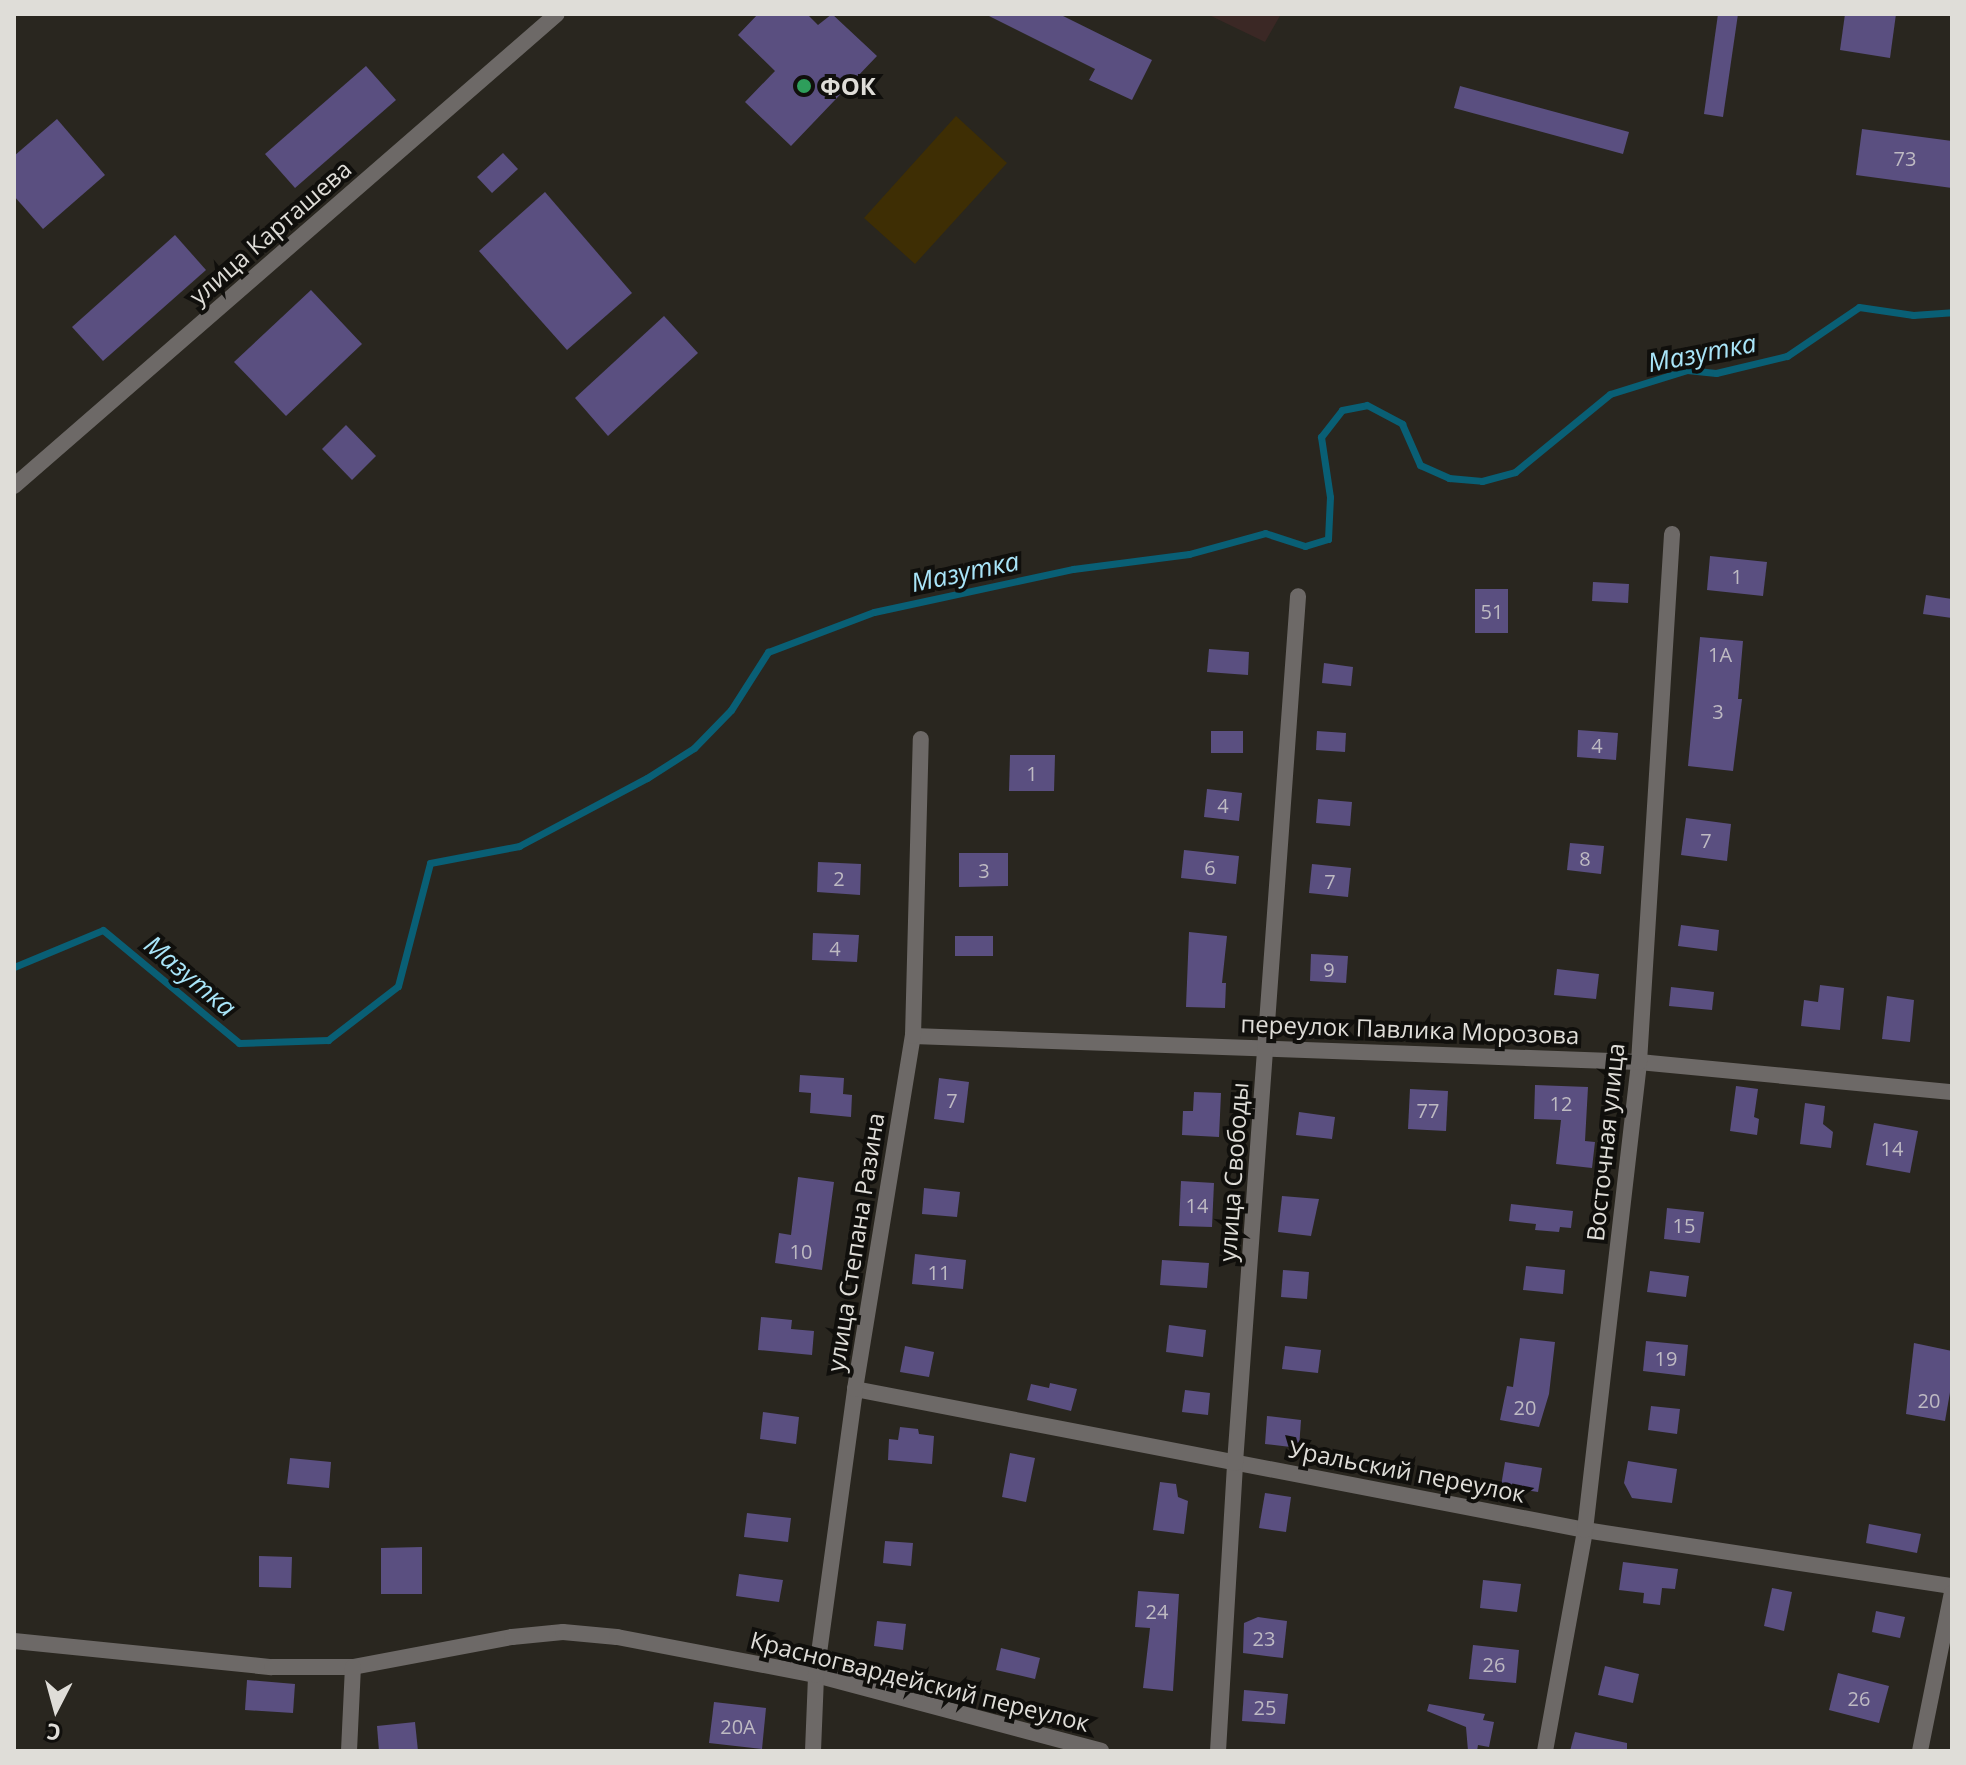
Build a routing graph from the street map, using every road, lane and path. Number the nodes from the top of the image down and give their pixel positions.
1 (557, 14) edge
2 (14, 486) edge
3 (1672, 534) dead end
4 (1298, 596) dead end
5 (921, 739) dead end
6 (913, 1036) junction
7 (1266, 1046) junction
8 (1639, 1062) junction
9 (1952, 1092) edge
10 (855, 1389) junction
11 (1235, 1463) junction
12 (1585, 1530) junction
13 (1952, 1586) edge
14 (1952, 1593) edge
15 (14, 1641) edge
16 (353, 1667) junction
17 (816, 1675) junction
18 (349, 1751) edge
19 (813, 1751) edge
20 (1101, 1751) edge
21 (1218, 1751) edge
22 (1545, 1751) edge
23 (1920, 1751) edge

1 - 2 street, улица Карташева
3 - 8 street, Восточная улица
4 - 7 street, улица Свободы
5 - 6 street, улица Степана Разина
6 - 7 street, переулок Павлика Морозова
6 - 10 street, улица Степана Разина
7 - 8 street, переулок Павлика Морозова
7 - 11 street, улица Свободы
8 - 9 street, переулок Павлика Морозова
8 - 12 street, Восточная улица
10 - 11 street, Уральский переулок
10 - 17 street, улица Степана Разина
11 - 12 street, Уральский переулок
11 - 21 street, улица Свободы
12 - 13 street, Уральский переулок
12 - 22 street, Восточная улица
14 - 23 street
15 - 16 street, Красногвардейский переулок
16 - 17 street, Красногвардейский переулок
16 - 18 street
17 - 19 street, улица Степана Разина
17 - 20 street, Красногвардейский переулок

